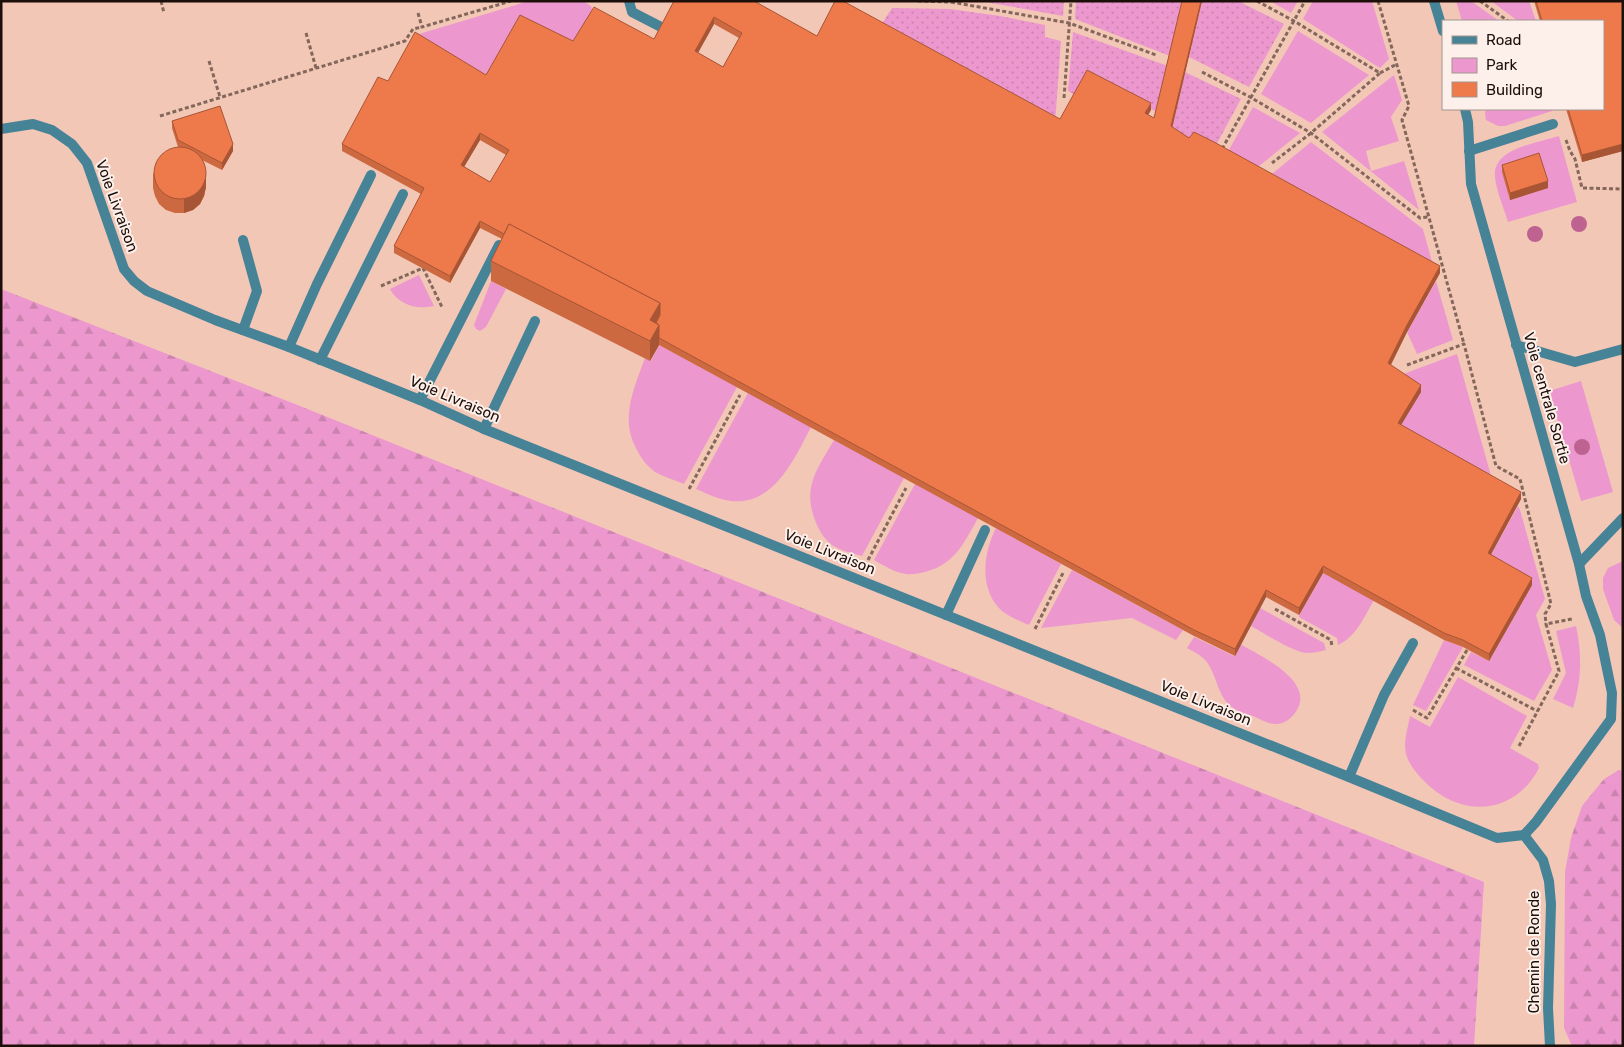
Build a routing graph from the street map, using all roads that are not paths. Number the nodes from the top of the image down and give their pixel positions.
1 (629, 1) edge
2 (1434, 1) edge
3 (663, 28) edge
4 (1442, 28) edge
5 (1465, 110) edge
6 (1553, 124) dead end
7 (1, 129) edge
8 (1469, 150) junction
9 (371, 175) dead end
10 (403, 194) dead end
11 (243, 240) dead end
12 (500, 244) edge
13 (535, 321) dead end
14 (244, 330) junction
15 (1516, 345) junction
16 (289, 347) junction
17 (1623, 349) edge
18 (320, 360) junction
19 (420, 400) junction
20 (484, 428) junction
21 (1623, 518) edge
22 (985, 530) dead end
23 (1579, 564) junction
24 (946, 615) junction
25 (1414, 643) dead end
26 (1623, 689) edge
27 (1612, 693) junction
28 (1349, 777) junction
29 (1524, 835) junction
30 (1550, 1046) edge

1 - 3 street
2 - 4 street
5 - 8 street, Voie centrale Sortie
6 - 8 street
7 - 14 street, Voie Livraison
8 - 15 street, Voie centrale Sortie
9 - 16 street
10 - 18 street
11 - 14 street
12 - 19 street
13 - 20 street
14 - 16 street, Voie Livraison
15 - 17 street
15 - 23 street, Voie centrale Sortie
16 - 18 street, Voie Livraison
18 - 19 street, Voie Livraison
19 - 20 street, Voie Livraison
20 - 24 street, Voie Livraison
21 - 23 street
22 - 24 street
23 - 27 street, Voie centrale Sortie
24 - 28 street, Voie Livraison
25 - 28 street
26 - 27 street
27 - 29 street
28 - 29 street, Voie Livraison
29 - 30 street, Chemin de Ronde

